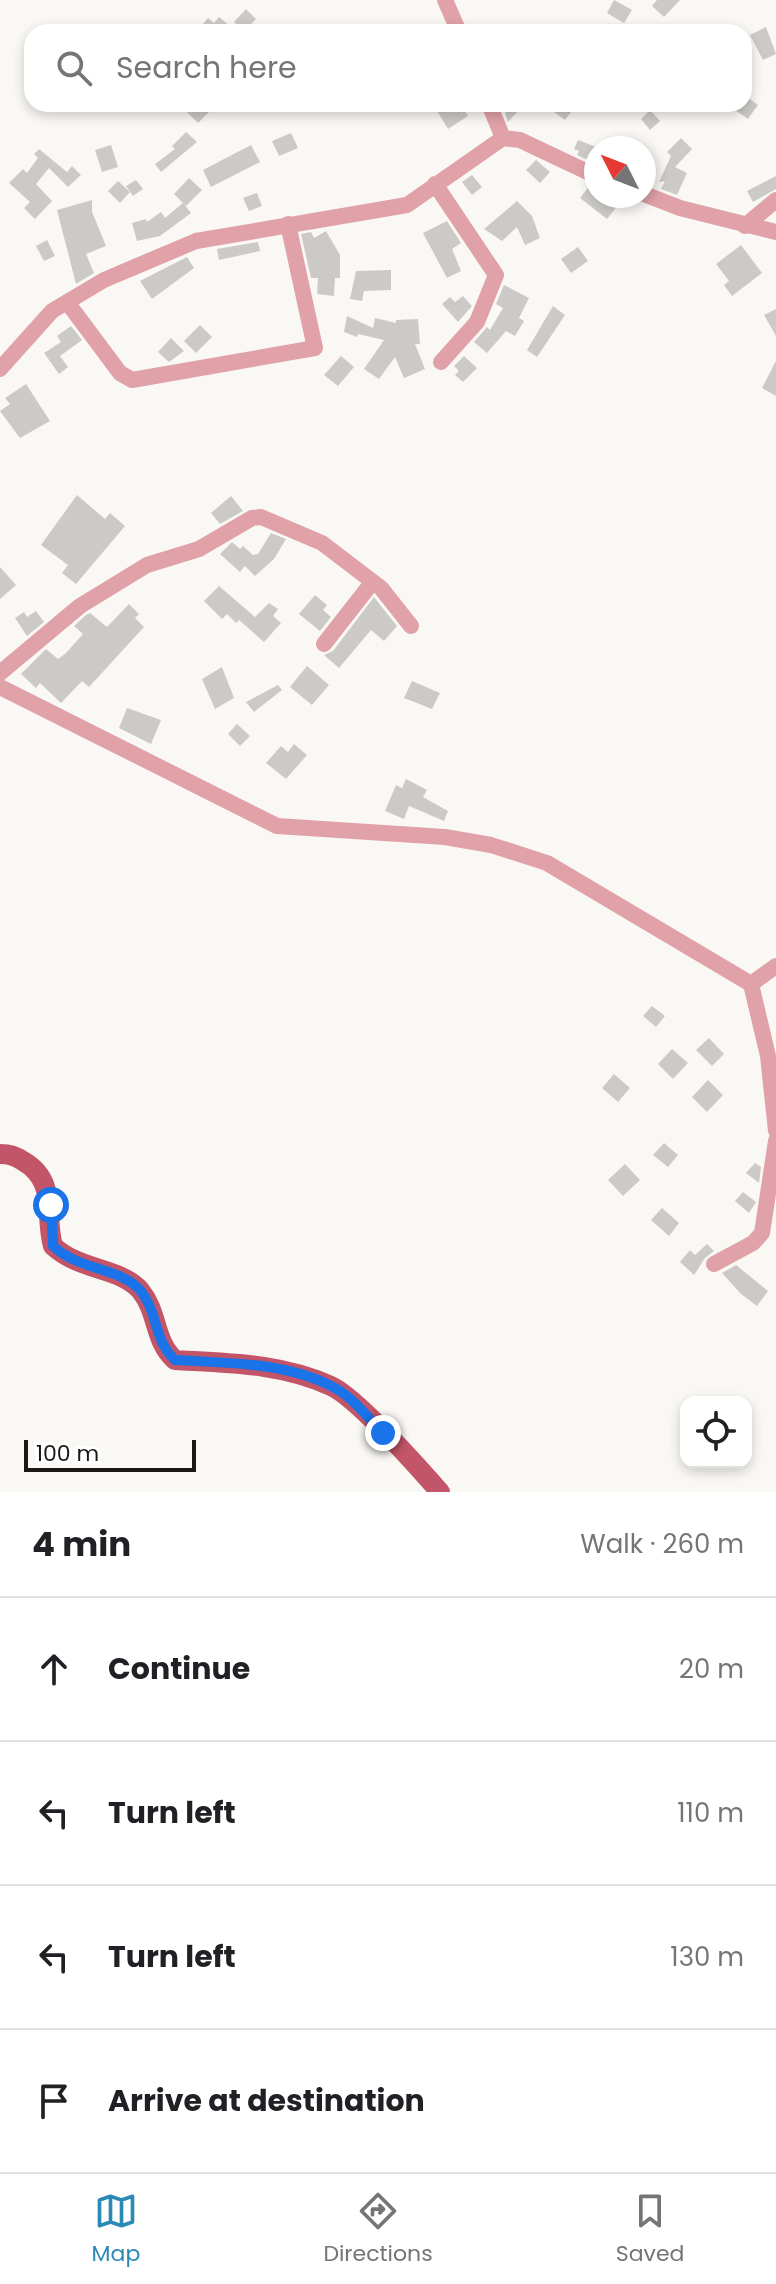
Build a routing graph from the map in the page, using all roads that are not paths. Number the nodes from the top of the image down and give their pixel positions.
1 (445, 0) edge
2 (456, 24) edge
3 (492, 112) edge
4 (503, 138) junction
5 (584, 170) edge
6 (435, 184) junction
7 (656, 198) edge
8 (776, 200) edge
9 (288, 224) junction
10 (745, 226) junction
11 (776, 232) edge
12 (67, 302) junction
13 (441, 362) dead end
14 (0, 369) edge
15 (371, 584) junction
16 (411, 626) dead end
17 (324, 644) dead end
18 (0, 673) edge
19 (0, 687) edge
20 (776, 966) edge
21 (751, 984) junction
22 (776, 1131) edge
23 (776, 1141) edge
24 (0, 1154) edge
25 (714, 1264) dead end
26 (440, 1492) edge

1 - 2 street
3 - 4 street
4 - 5 street
4 - 6 street
6 - 9 street
6 - 13 street
7 - 10 street
8 - 10 street
9 - 12 street
9 - 12 street
10 - 11 street
12 - 14 street
15 - 16 street
15 - 17 street
15 - 18 street
19 - 21 street
20 - 21 street
21 - 22 street
23 - 25 street
24 - 26 main road

